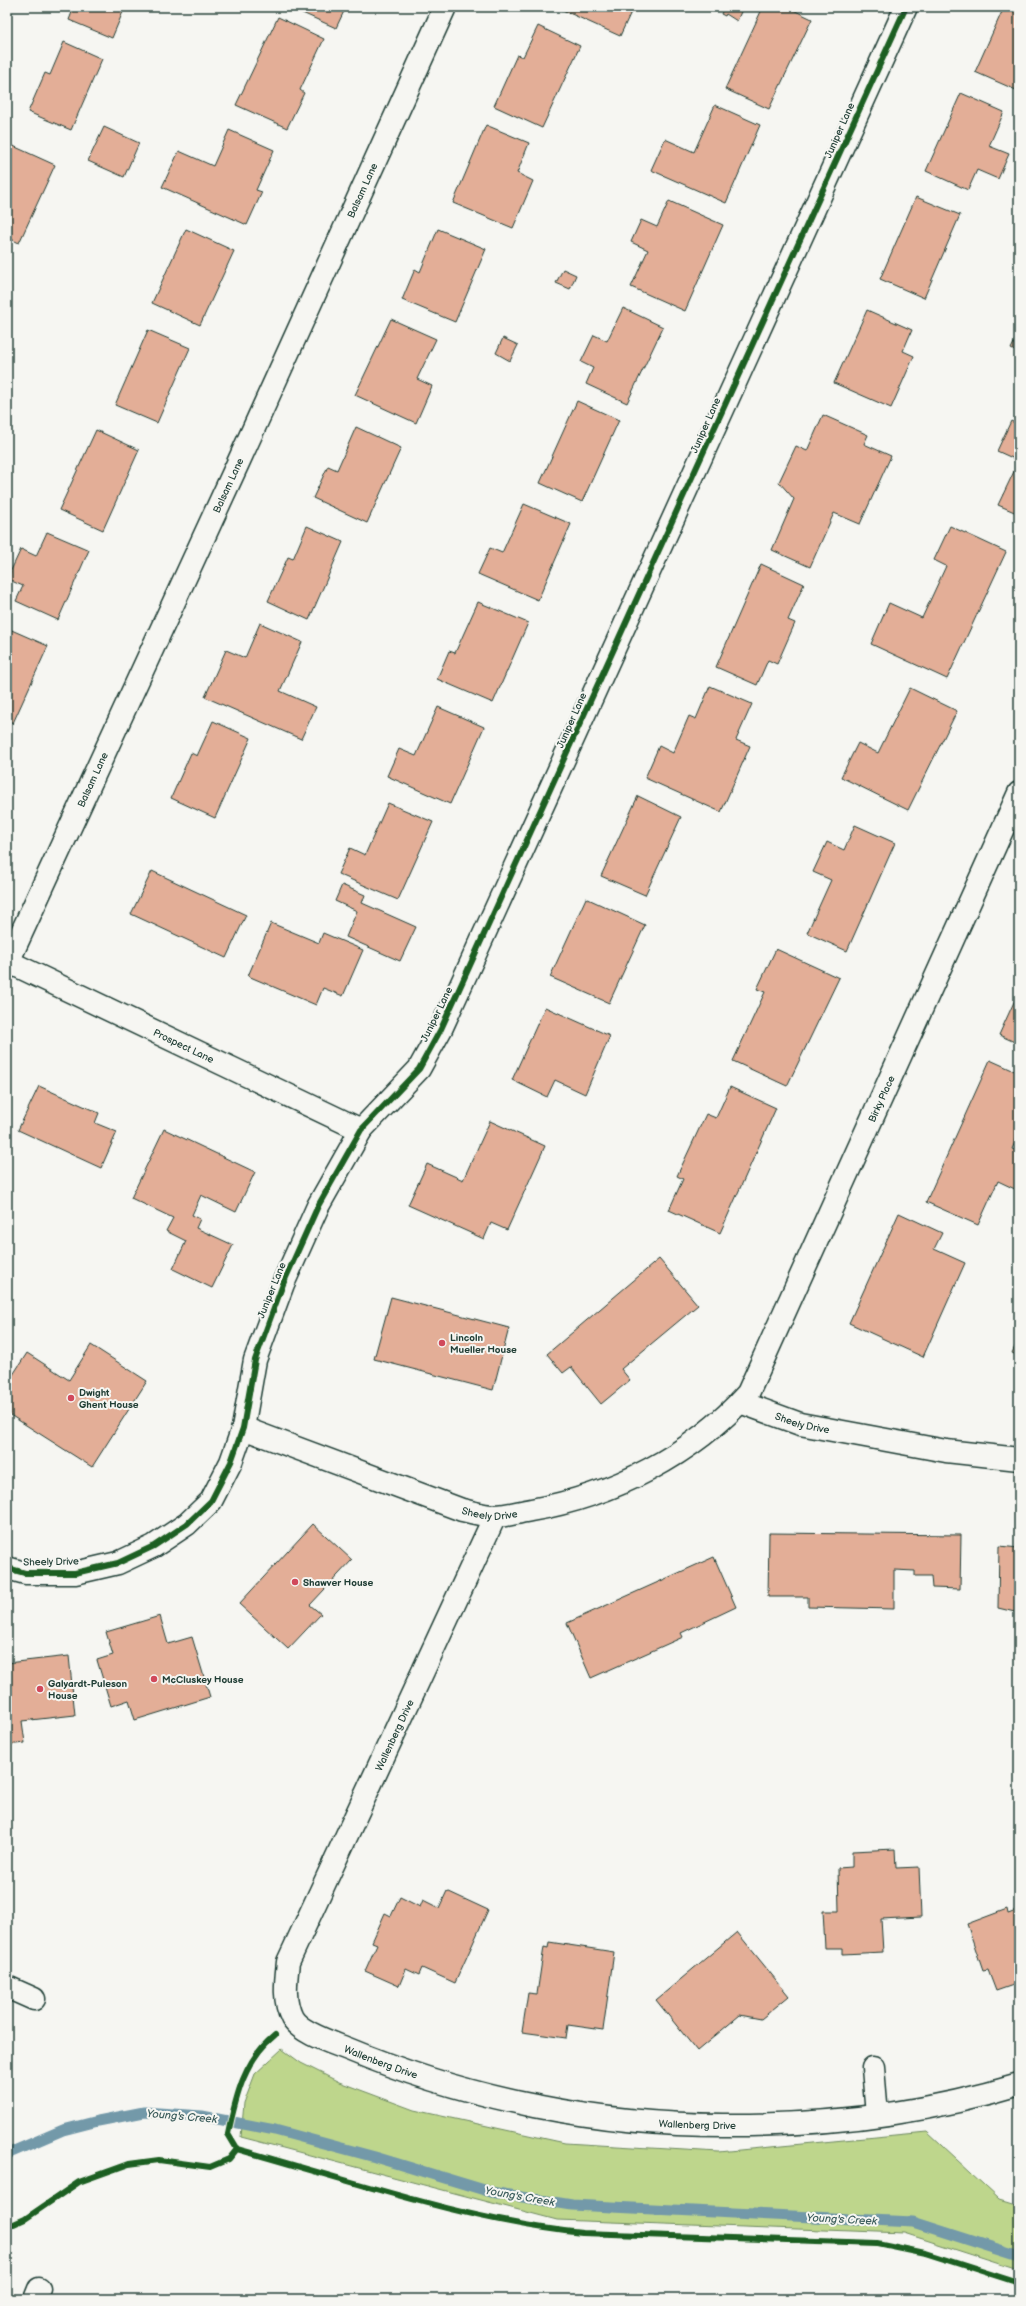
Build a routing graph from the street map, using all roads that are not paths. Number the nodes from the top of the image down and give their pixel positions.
1 (445, 7) edge
2 (906, 7) edge
3 (1019, 793) edge
4 (7, 961) edge
5 (361, 1130) junction
6 (740, 1402) junction
7 (243, 1428) junction
8 (1019, 1459) edge
9 (495, 1516) junction
10 (7, 1568) edge
11 (7, 1987) edge
12 (34, 1999) dead end
13 (873, 2068) dead end
14 (1019, 2085) edge
15 (878, 2115) junction

1 - 4 street, Balsam Lane
2 - 5 street, Juniper Lane
3 - 6 street, Birky Place
4 - 5 street, Prospect Lane
5 - 7 street, Juniper Lane
6 - 8 street, Sheely Drive
6 - 9 street, Sheely Drive
7 - 9 street, Sheely Drive
7 - 10 street, Sheely Drive
9 - 15 street, Wallenberg Drive
11 - 12 street
13 - 15 street
14 - 15 street, Wallenberg Drive

